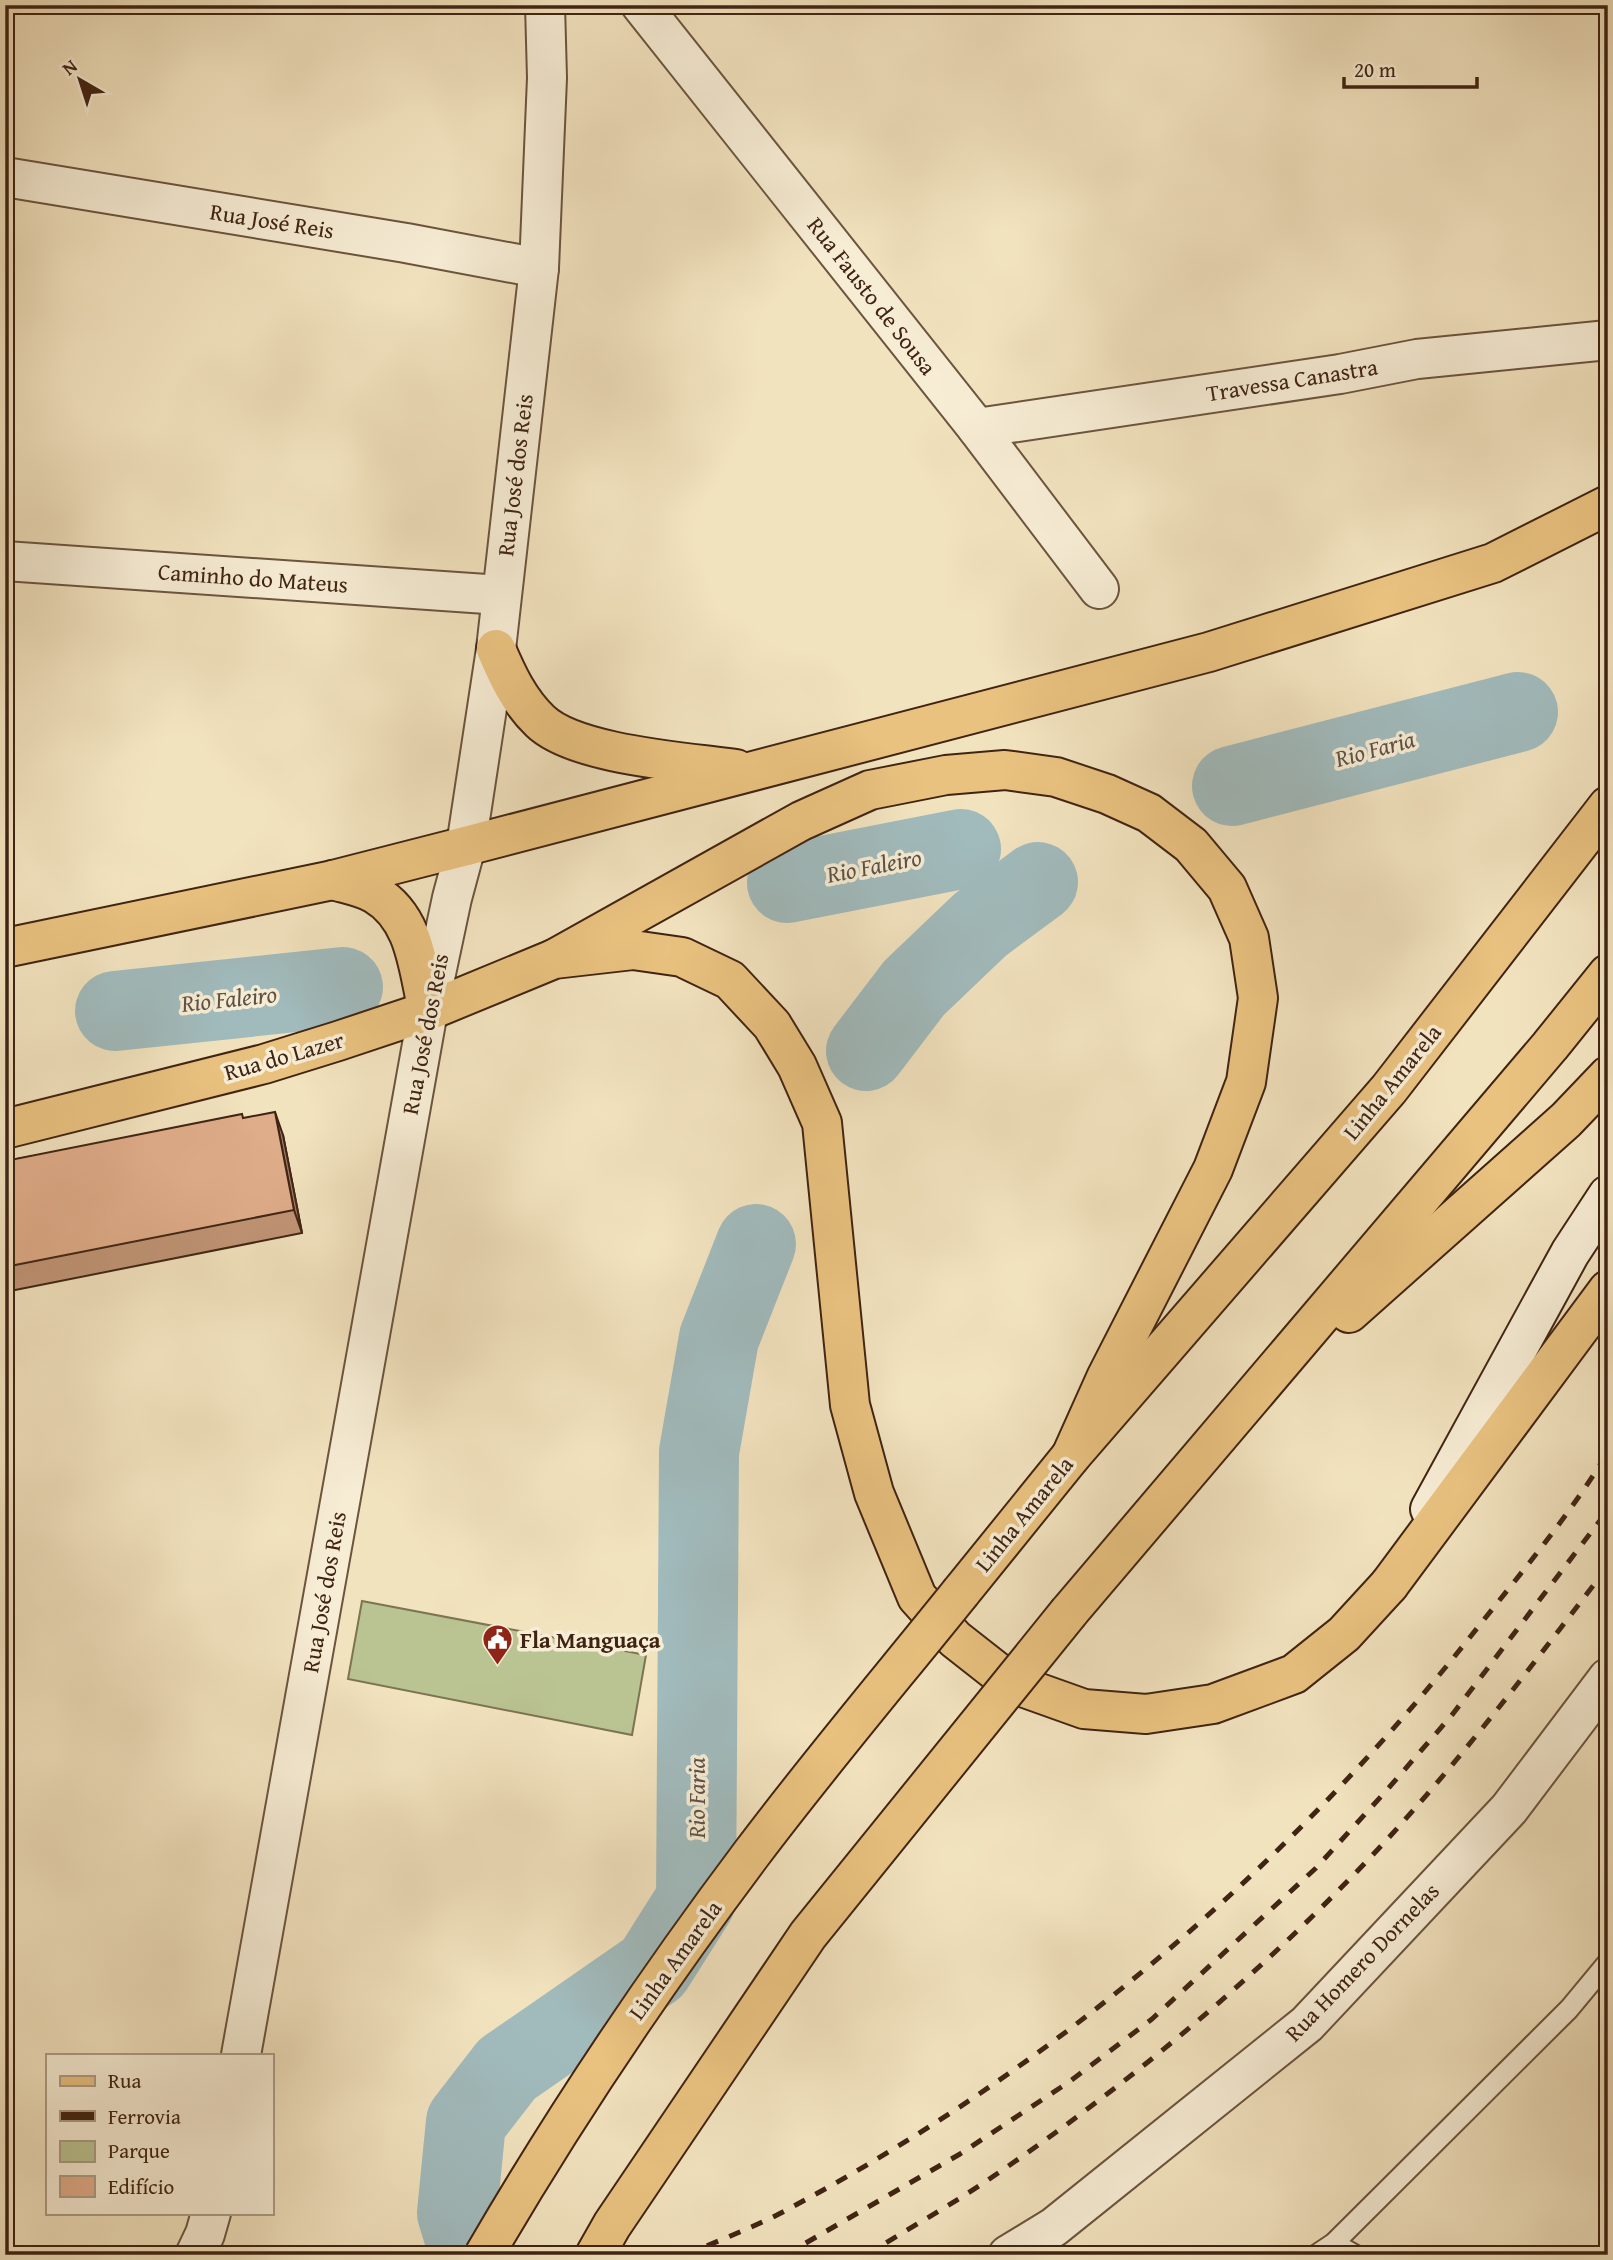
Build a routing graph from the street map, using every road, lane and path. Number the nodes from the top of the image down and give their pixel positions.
1 (545, 5) edge
2 (641, 5) edge
3 (5, 177) edge
4 (538, 268) junction
5 (1608, 340) edge
6 (977, 428) junction
7 (1608, 505) edge
8 (5, 561) edge
9 (1099, 589) dead end
10 (501, 595) junction
11 (496, 649) junction
12 (752, 772) junction
13 (1608, 806) edge
14 (466, 846) junction
15 (333, 880) junction
16 (5, 948) edge
17 (554, 958) junction
18 (1608, 974) edge
19 (428, 1011) junction
20 (1608, 1076) edge
21 (5, 1129) edge
22 (1608, 1195) edge
23 (1608, 1290) edge
24 (1240, 1410) junction
25 (1071, 1456) junction
26 (1389, 1585) junction
27 (1608, 1678) edge
28 (1608, 1962) edge
29 (241, 2054) edge
30 (211, 2214) edge
31 (1334, 2243) junction
32 (194, 2255) edge
33 (484, 2255) edge
34 (595, 2255) edge
35 (1008, 2255) edge
36 (1315, 2255) edge
37 (1355, 2255) edge

1 - 4 street, Rua José dos Reis
2 - 6 street, Rua Fausto de Sousa
3 - 4 street, Rua José Reis
4 - 10 street, Rua José dos Reis
5 - 6 street, Travessa Canastra
6 - 9 street, Rua Fausto de Sousa
7 - 12 main road
8 - 10 street, Caminho do Mateus
10 - 11 street, Rua José dos Reis
11 - 12 main road
11 - 14 street, Rua José dos Reis
12 - 14 main road
13 - 25 main road, Linha Amarela
14 - 15 main road
14 - 19 street, Rua José dos Reis
15 - 16 main road
15 - 19 main road
17 - 19 main road, Rua do Lazer
17 - 25 main road
17 - 26 main road
18 - 24 main road
19 - 21 main road, Rua do Lazer
19 - 29 street, Rua José dos Reis
20 - 24 main road
22 - 26 street
23 - 26 main road
24 - 34 main road, bridge
25 - 33 main road, Linha Amarela, bridge
27 - 35 street, Rua Homero Dornelas
28 - 31 lane
30 - 32 street
31 - 36 lane
31 - 37 lane

